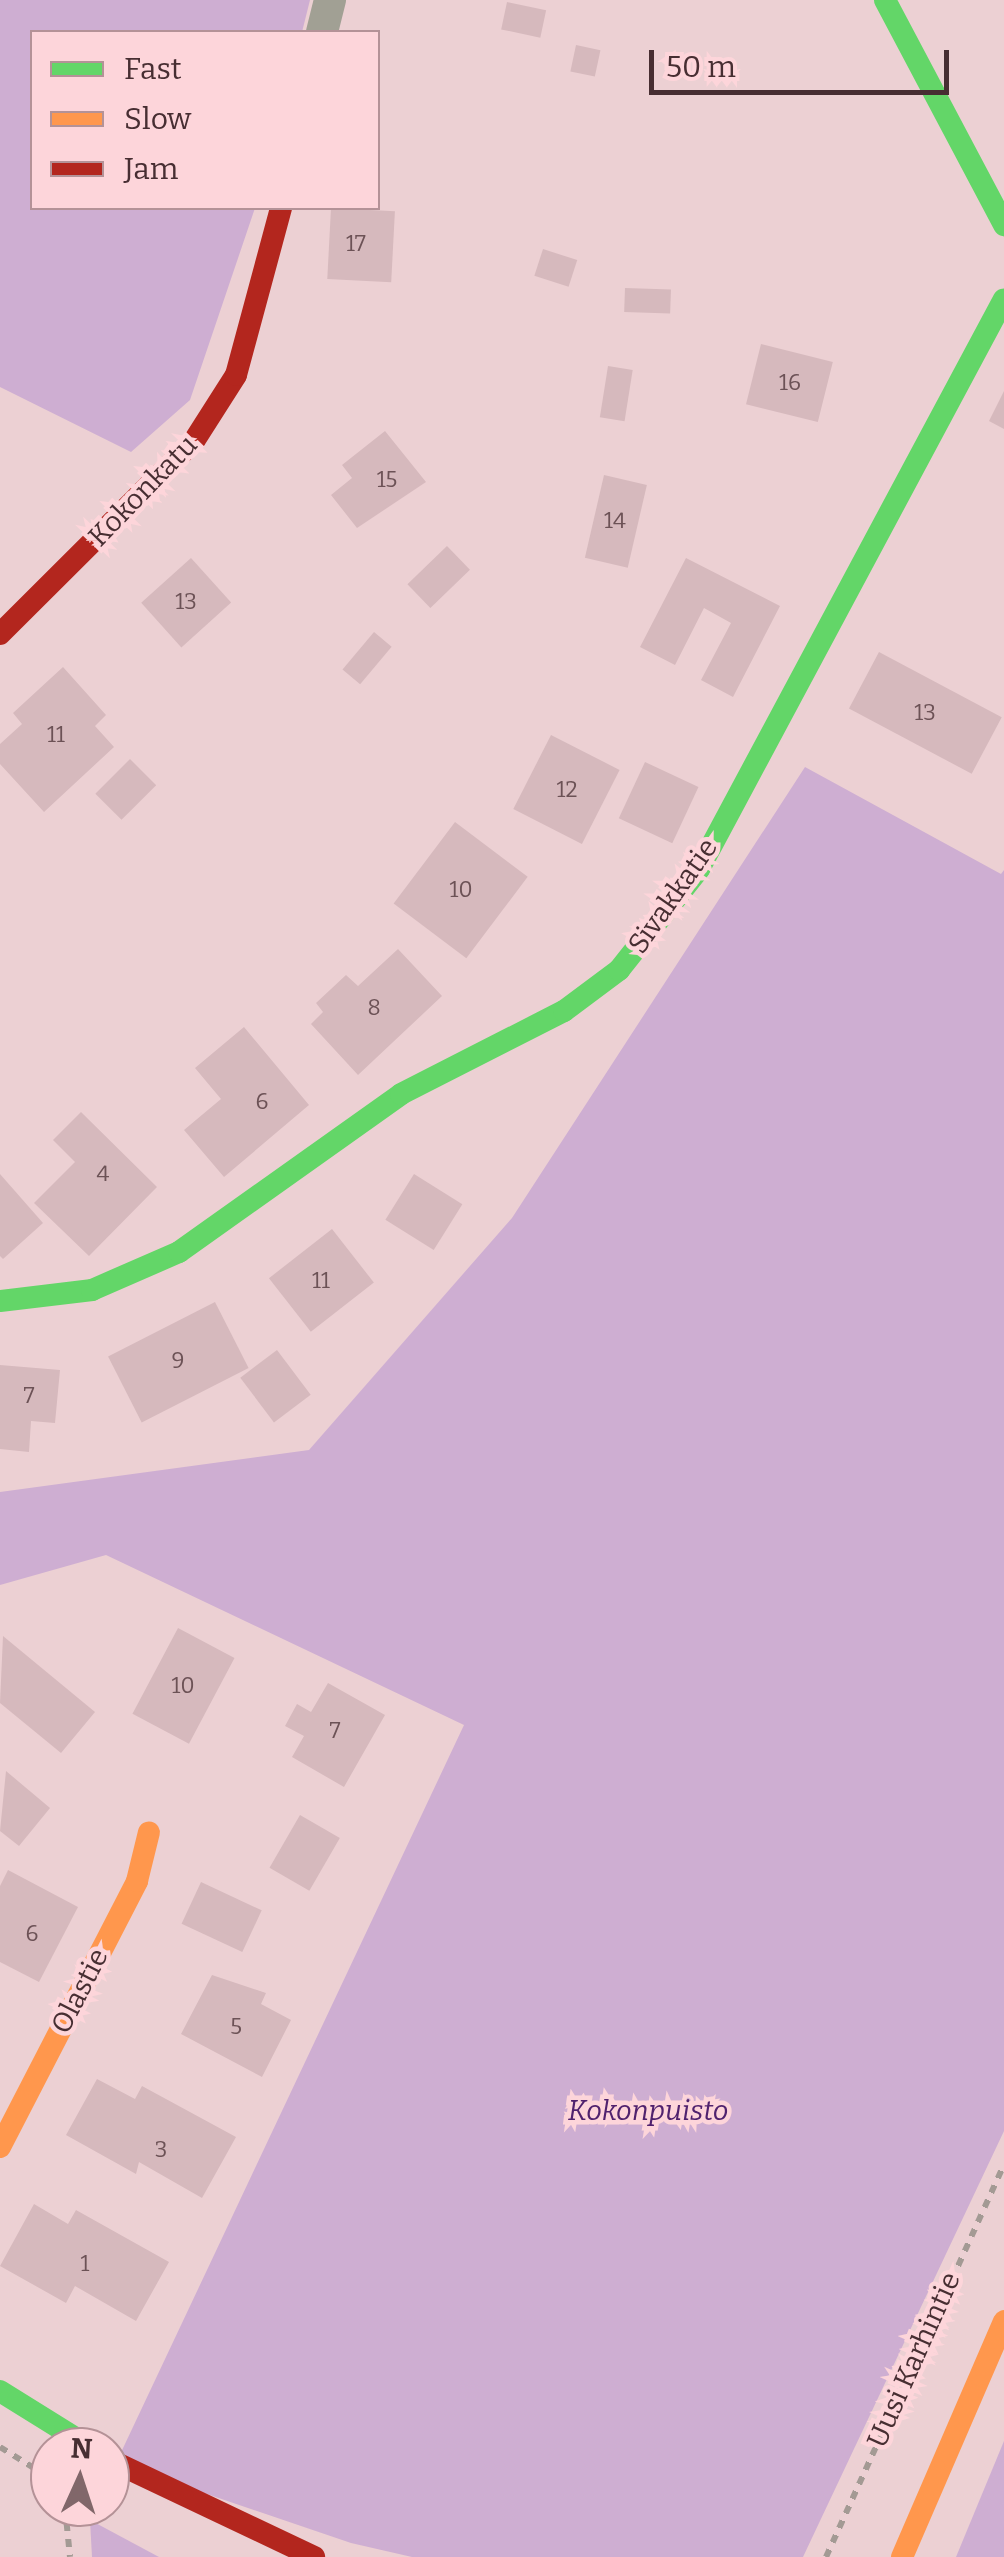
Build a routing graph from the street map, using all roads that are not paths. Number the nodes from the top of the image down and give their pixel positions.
1 (330, 0) edge
2 (885, 0) edge
3 (322, 30) edge
4 (280, 210) edge
5 (1004, 225) edge
6 (1004, 299) edge
7 (0, 634) edge
8 (0, 1301) edge
9 (149, 1832) dead end
10 (0, 2147) edge
11 (1004, 2321) edge
12 (0, 2391) edge
13 (58, 2427) edge
14 (130, 2470) edge
15 (314, 2557) edge
16 (902, 2557) edge

1 - 3 street
2 - 5 street
4 - 7 street, Kokonkatu
6 - 8 street, Sivakkatie
9 - 10 street, Olastie
11 - 16 street
12 - 13 street
14 - 15 street

